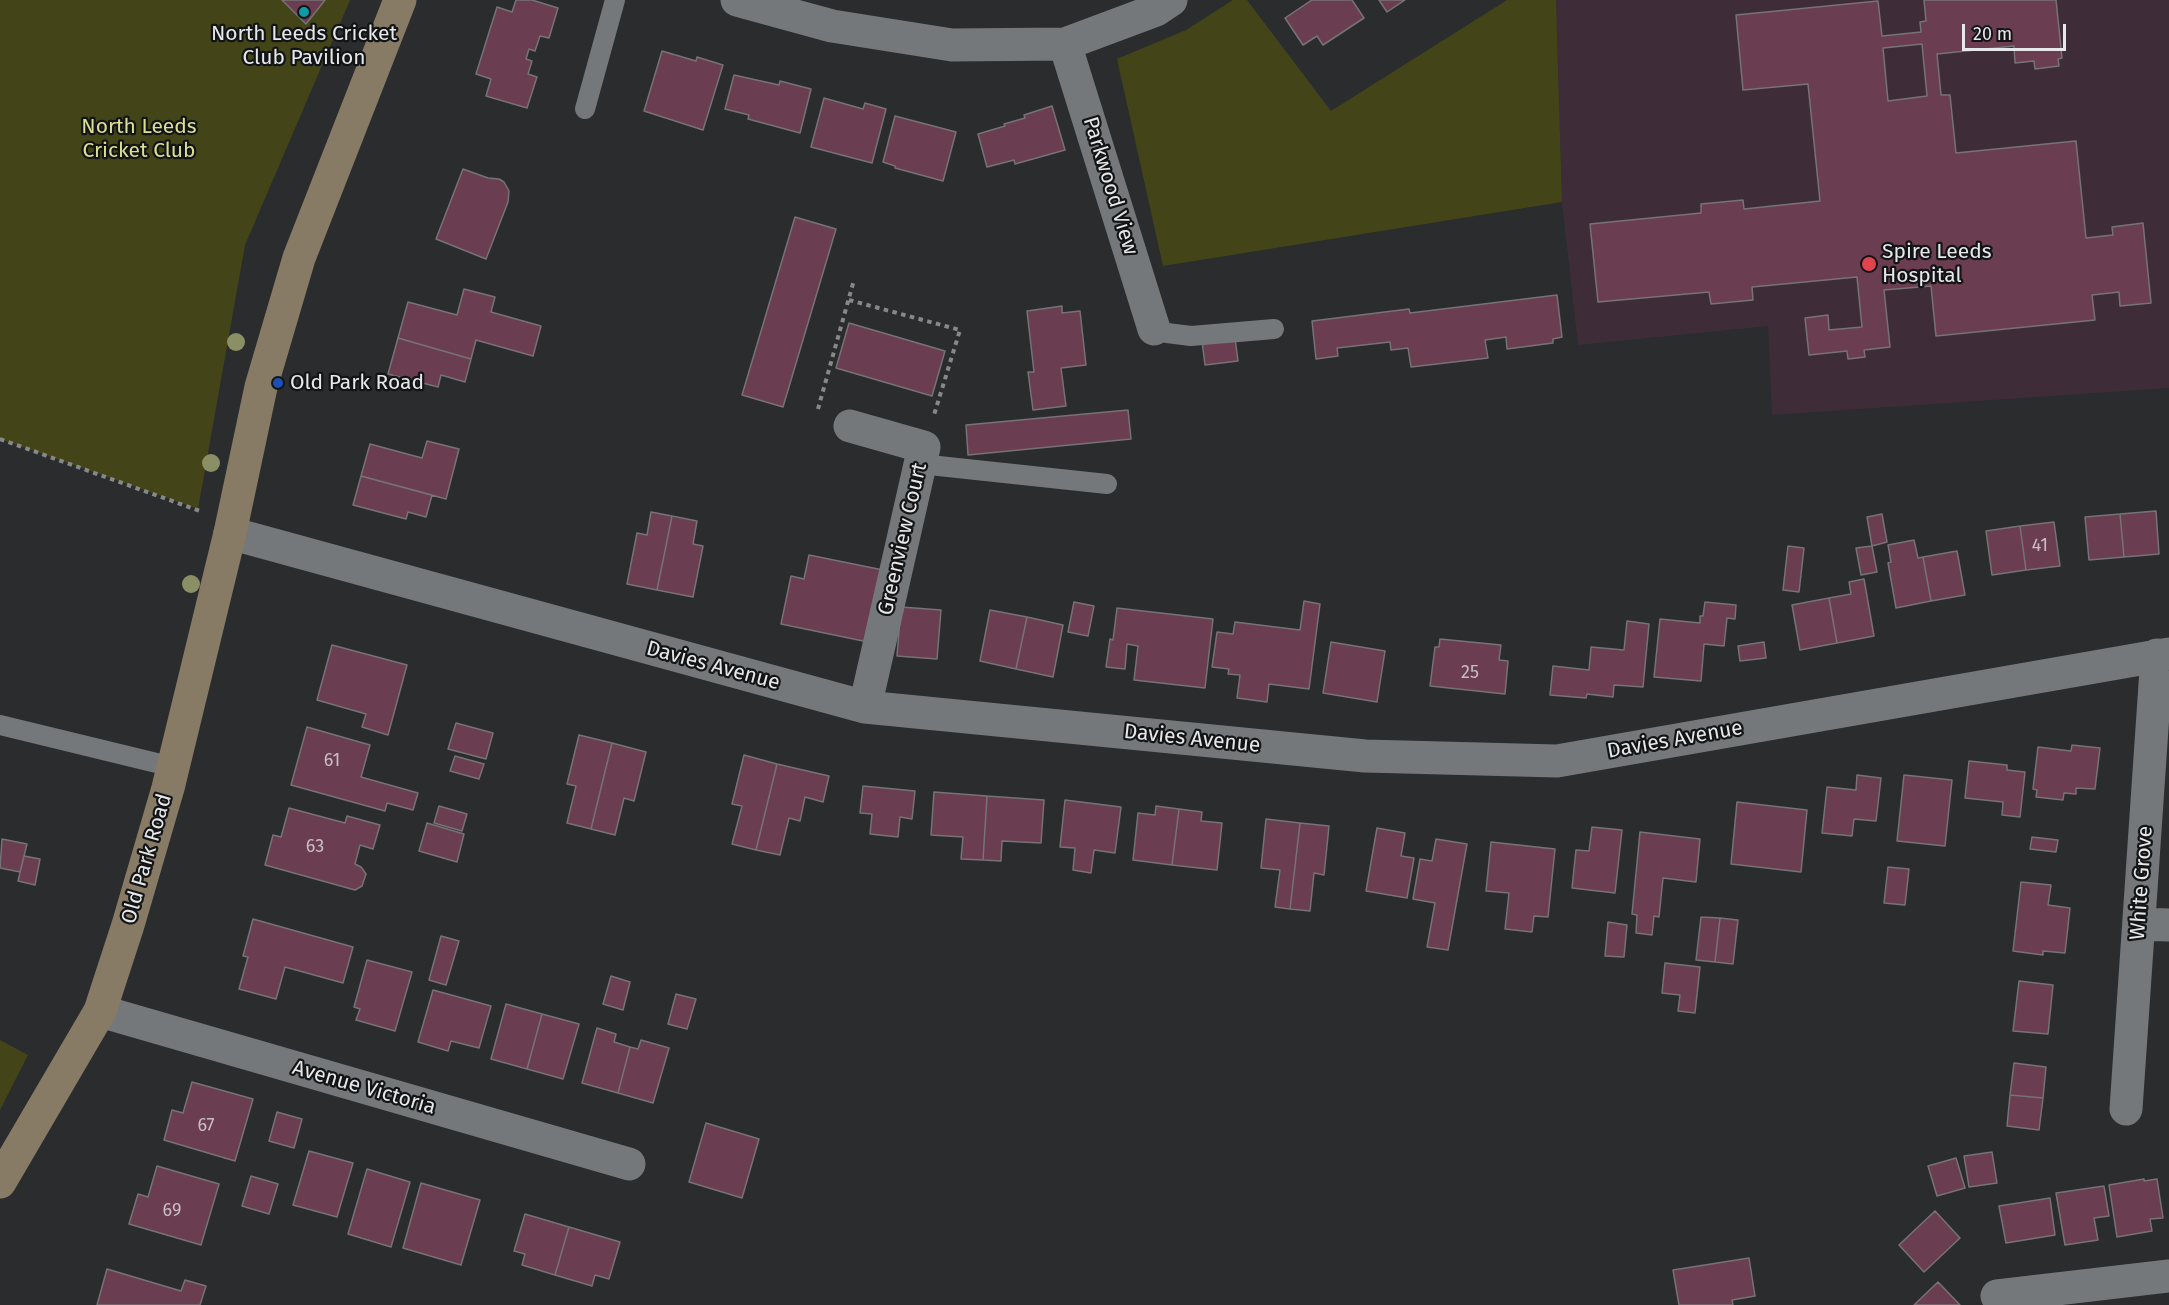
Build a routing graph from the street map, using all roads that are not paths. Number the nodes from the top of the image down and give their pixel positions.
1 (400, 0) edge
2 (615, 0) edge
3 (737, 0) edge
4 (1171, 0) edge
5 (835, 13) edge
6 (1065, 44) junction
7 (585, 108) dead end
8 (1154, 328) joint
9 (1274, 329) dead end
10 (850, 426) road end
11 (922, 455) junction
12 (1107, 484) dead end
13 (230, 533) junction
14 (2163, 655) edge
15 (865, 707) junction
16 (0, 725) edge
17 (173, 767) junction
18 (2154, 925) edge
19 (100, 1011) junction
20 (2126, 1109) dead end
21 (629, 1164) dead end
22 (0, 1182) edge
23 (2169, 1276) edge
24 (1997, 1296) dead end

1 - 13 street, Old Park Road
2 - 7 lane
3 - 5 street
4 - 6 street
5 - 6 street
6 - 8 street, Parkwood View
8 - 9 lane
10 - 11 street, Greenview Court
11 - 12 lane
11 - 15 street, Greenview Court
13 - 15 street, Davies Avenue
13 - 17 street, Old Park Road
14 - 15 street, Davies Avenue
14 - 18 street, White Grove
16 - 17 lane
17 - 19 street, Old Park Road
18 - 20 street, White Grove
19 - 21 street, Avenue Victoria
19 - 22 street, Old Park Road
23 - 24 street

